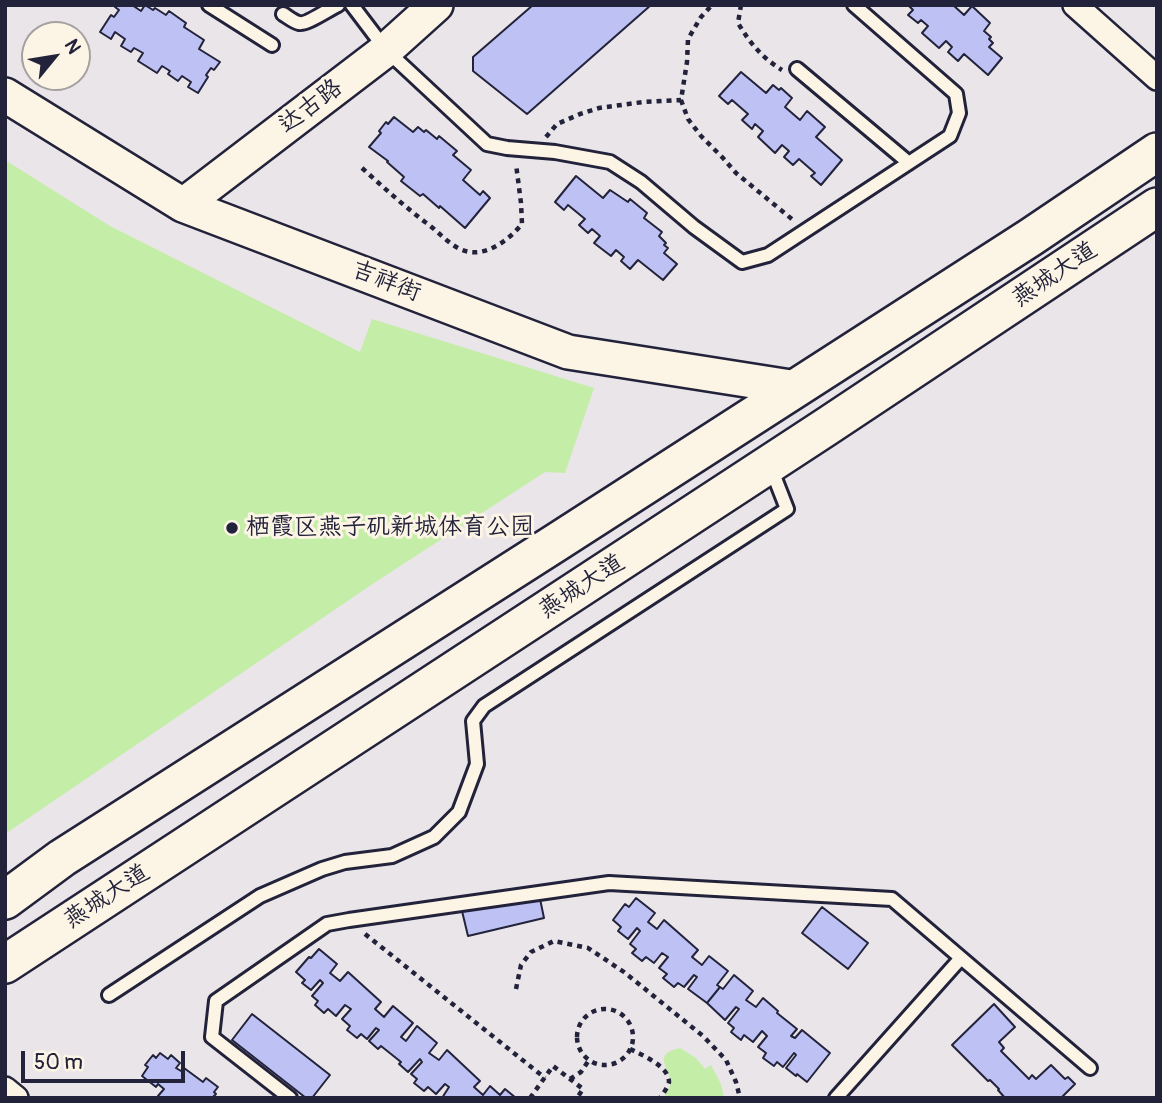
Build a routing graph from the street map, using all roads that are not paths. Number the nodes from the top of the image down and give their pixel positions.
1 (209, 5) edge
2 (338, 5) edge
3 (352, 5) edge
4 (436, 5) edge
5 (853, 5) edge
6 (1075, 5) edge
7 (283, 14) dead end
8 (272, 45) dead end
9 (386, 50) junction
10 (797, 69) road end
11 (1157, 78) edge
12 (5, 95) edge
13 (1157, 152) edge
14 (909, 163) junction
15 (183, 205) junction
16 (1157, 207) edge
17 (797, 388) junction
18 (770, 464) junction
19 (5, 900) edge
20 (961, 958) junction
21 (5, 964) edge
22 (109, 995) dead end
23 (1090, 1068) dead end
24 (5, 1089) edge
25 (16, 1098) edge
26 (290, 1098) edge
27 (836, 1098) edge

1 - 8 lane
2 - 7 lane
3 - 9 lane
4 - 9 street, 达古路
5 - 14 lane
6 - 11 street
9 - 14 lane
9 - 15 street, 达古路
10 - 14 lane
12 - 15 street, 吉祥街
13 - 17 main road, 燕城大道
15 - 17 street, 吉祥街
16 - 18 main road, 燕城大道
17 - 19 main road, 燕城大道
18 - 21 main road, 燕城大道
18 - 22 lane
20 - 23 lane
20 - 26 lane
20 - 27 lane
24 - 25 street

